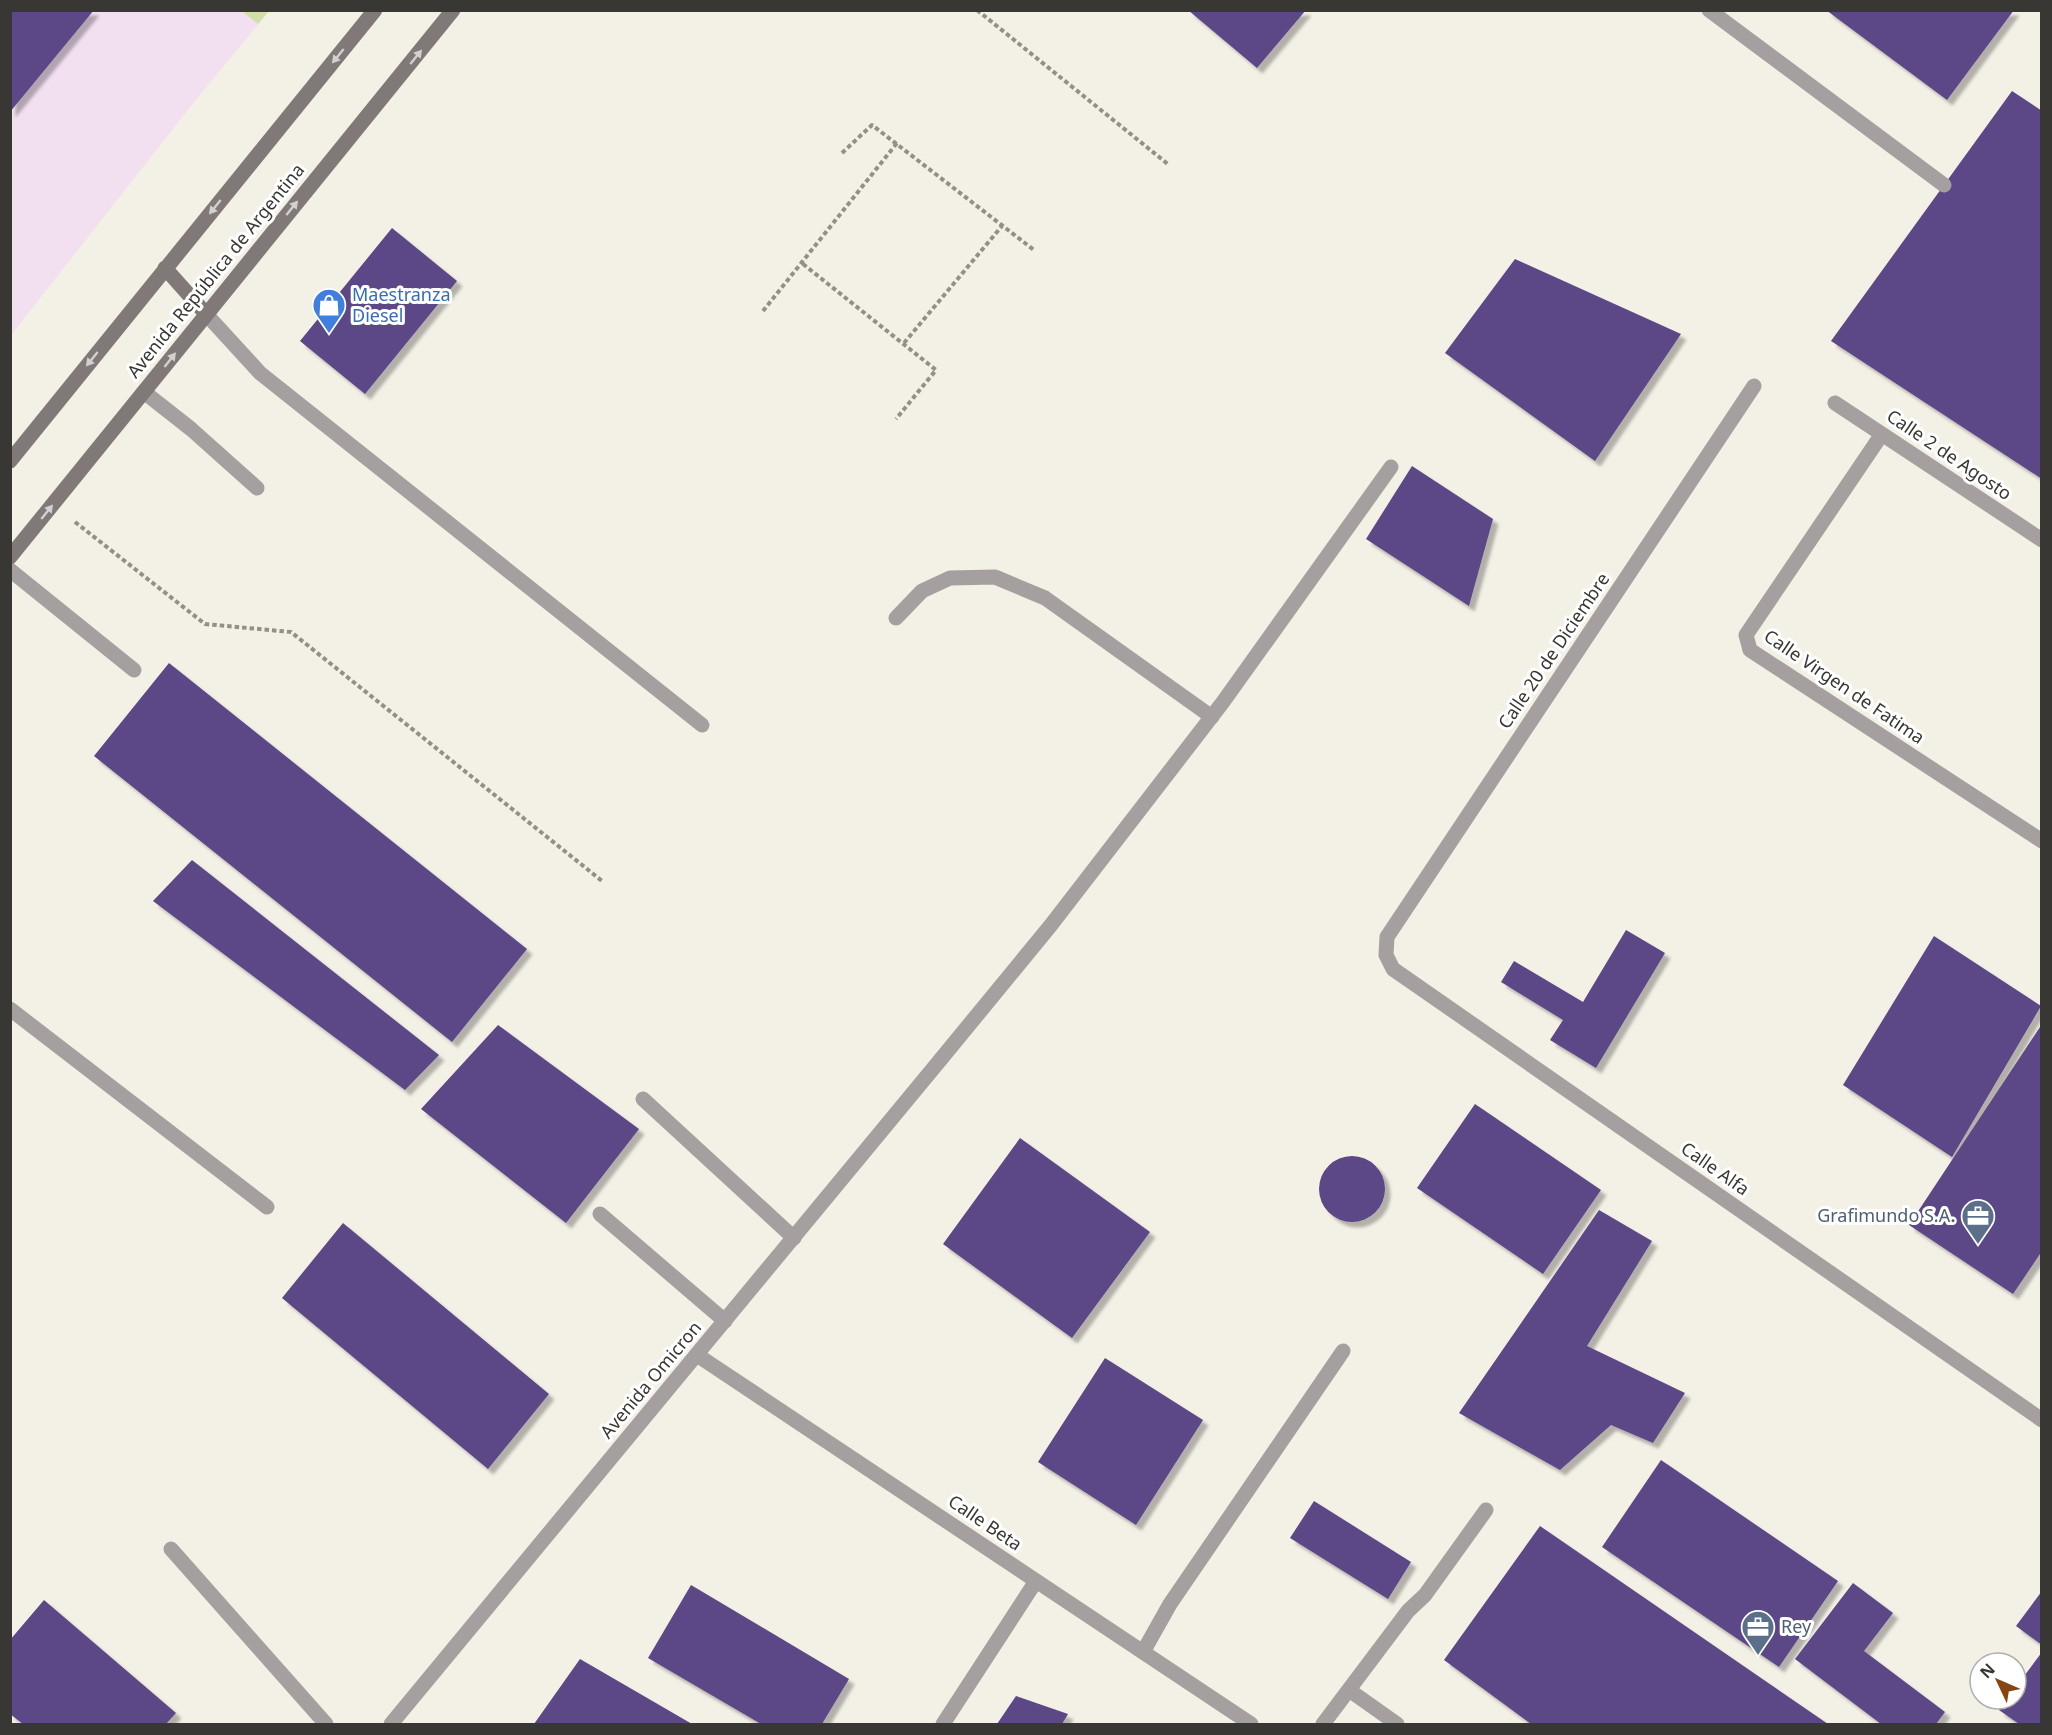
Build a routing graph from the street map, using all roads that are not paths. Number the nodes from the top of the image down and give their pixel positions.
1 (375, 10) edge
2 (453, 10) edge
3 (1709, 10) edge
4 (1944, 185) dead end
5 (165, 268) junction
6 (206, 314) junction
7 (1754, 386) dead end
8 (144, 392) junction
9 (1835, 403) dead end
10 (1882, 434) junction
11 (10, 461) edge
12 (1390, 466) dead end
13 (256, 488) dead end
14 (2042, 540) edge
15 (10, 557) edge
16 (10, 570) edge
17 (896, 618) dead end
18 (134, 670) dead end
19 (1212, 717) junction
20 (702, 725) dead end
21 (2042, 842) edge
22 (1387, 937) joint
23 (10, 1009) edge
24 (643, 1099) dead end
25 (267, 1207) dead end
26 (600, 1214) dead end
27 (794, 1238) junction
28 (725, 1321) junction
29 (1343, 1351) dead end
30 (697, 1355) junction
31 (2042, 1420) edge
32 (1486, 1510) dead end
33 (171, 1549) dead end
34 (1036, 1581) junction
35 (1143, 1652) junction
36 (1349, 1690) junction
37 (326, 1725) edge
38 (391, 1725) edge
39 (943, 1725) edge
40 (1251, 1725) edge
41 (1323, 1725) edge
42 (1397, 1725) edge

1 -> 5 main road
6 -> 2 main road, Avenida República de Argentina
3 - 4 street
5 - 6 main road
5 -> 11 main road
8 -> 6 main road, Avenida República de Argentina
6 - 20 street
7 - 22 street, Calle 20 de Diciembre
8 - 13 street
15 -> 8 main road, Avenida República de Argentina
9 - 10 street, Calle 2 de Agosto
10 - 14 street, Calle 2 de Agosto
10 - 21 street, Calle Virgen de Fatima
12 - 19 street, Avenida Omicron
16 - 18 street
17 - 19 street
19 - 27 street, Avenida Omicron
22 - 31 street, Calle Alfa
23 - 25 street
24 - 27 street
26 - 28 street
27 - 28 street, Avenida Omicron
28 - 30 street, Avenida Omicron
29 - 35 street
30 - 34 street, Calle Beta
30 - 38 street, Avenida Omicron
32 - 36 street
33 - 37 street
34 - 35 street, Calle Beta
34 - 39 street
35 - 40 street, Calle Beta
36 - 41 street
36 - 42 street

